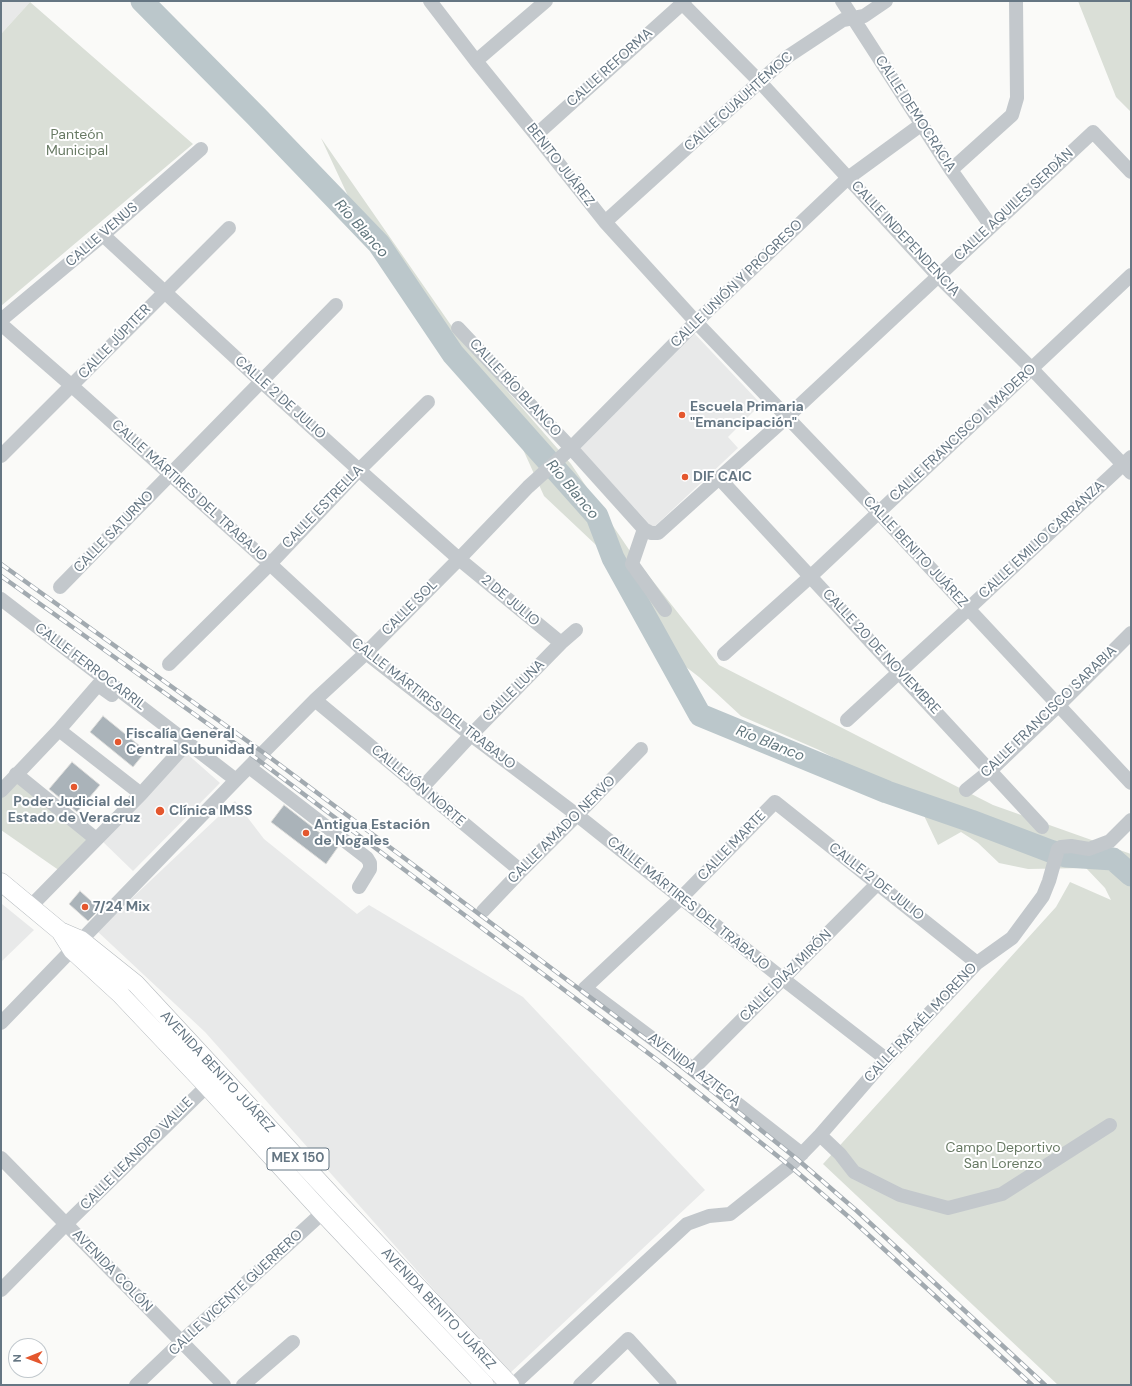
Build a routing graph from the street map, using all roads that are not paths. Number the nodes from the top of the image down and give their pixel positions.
1 (430, 1) edge
2 (546, 1) edge
3 (842, 1) edge
4 (886, 1) edge
5 (1016, 1) edge
6 (683, 2) edge
7 (853, 19) junction
8 (476, 61) junction
9 (760, 82) junction
10 (922, 124) junction
11 (536, 135) junction
12 (201, 149) dead end
13 (951, 170) junction
14 (1131, 172) edge
15 (848, 178) junction
16 (605, 222) junction
17 (991, 226) junction
18 (229, 228) dead end
19 (103, 235) junction
20 (938, 276) junction
21 (1131, 276) edge
22 (164, 292) junction
23 (336, 305) dead end
24 (1, 320) edge
25 (696, 322) junction
26 (1, 324) edge
27 (458, 328) dead end
28 (1032, 368) junction
29 (262, 382) junction
30 (72, 386) junction
31 (428, 402) dead end
32 (787, 417) junction
33 (567, 453) junction
34 (1, 456) edge
35 (1128, 464) edge
36 (359, 470) junction
37 (170, 474) junction
38 (719, 478) junction
39 (879, 513) junction
40 (648, 531) junction
41 (459, 559) junction
42 (270, 564) junction
43 (811, 576) junction
44 (60, 588) dead end
45 (1, 599) edge
46 (968, 609) junction
47 (665, 610) dead end
48 (576, 630) dead end
49 (1131, 633) edge
50 (561, 643) junction
51 (366, 653) junction
52 (724, 654) dead end
53 (169, 664) dead end
54 (900, 672) junction
55 (315, 700) junction
56 (1058, 706) junction
57 (847, 720) dead end
58 (59, 730) junction
59 (471, 735) junction
60 (185, 745) junction
61 (641, 749) dead end
62 (253, 763) junction
63 (990, 770) junction
64 (16, 774) junction
65 (236, 780) junction
66 (1131, 784) edge
67 (421, 789) junction
68 (966, 790) dead end
69 (1, 791) edge
70 (141, 794) junction
71 (775, 802) joint
72 (577, 815) junction
73 (1131, 820) edge
74 (1042, 827) dead end
75 (96, 839) junction
76 (521, 870) junction
77 (1, 882) edge
78 (877, 884) junction
79 (359, 888) dead end
80 (681, 898) junction
81 (30, 907) junction
82 (483, 911) dead end
83 (76, 945) junction
84 (977, 962) junction
85 (783, 979) junction
86 (584, 988) joint
87 (1, 1023) edge
88 (886, 1059) junction
89 (694, 1069) junction
90 (207, 1086) junction
91 (1110, 1125) dead end
92 (824, 1140) junction
93 (802, 1154) junction
94 (1, 1158) edge
95 (336, 1200) junction
96 (323, 1213) junction
97 (66, 1224) junction
98 (1, 1290) edge
99 (181, 1342) junction
100 (293, 1342) dead end
101 (492, 1365) junction
102 (477, 1382) edge
103 (668, 1384) edge
104 (136, 1385) edge
105 (224, 1385) edge
106 (244, 1385) edge
107 (510, 1385) edge
108 (514, 1385) edge
109 (580, 1385) edge

1 - 8 street, BENITO JUÁREZ
2 - 8 street
3 - 7 street, CALLE DEMOCRACIA
4 - 7 street, CALLE CUAUHTÉMOC
5 - 13 street
6 - 9 street, CALLE INDEPENDENCIA
6 - 11 street, CALLE REFORMA
7 - 9 street, CALLE CUAUHTÉMOC
7 - 10 street, CALLE DEMOCRACIA
8 - 11 street, BENITO JUÁREZ
9 - 15 street, CALLE INDEPENDENCIA
9 - 16 street, CALLE CUAUHTÉMOC
10 - 13 street, CALLE DEMOCRACIA
10 - 15 street, CALLE UNIÓN Y PROGRESO
11 - 16 street, BENITO JUÁREZ
12 - 19 street, CALLE VENUS
13 - 17 street, CALLE DEMOCRACIA
14 - 17 street, CALLE AQUILES SERDÁN
15 - 20 street, CALLE INDEPENDENCIA
15 - 25 street, CALLE UNIÓN Y PROGRESO
16 - 25 street, BENITO JUÁREZ
17 - 20 street, CALLE AQUILES SERDÁN
18 - 22 street, CALLE JÚPITER
19 - 22 street, CALLE 2 DE JULIO
19 - 24 street, CALLE VENUS
20 - 28 street, CALLE INDEPENDENCIA
20 - 32 street, CALLE AQUILES SERDÁN
21 - 28 street, CALLE FRANCISCO I. MADERO
22 - 29 street, CALLE 2 DE JULIO
22 - 30 street, CALLE JÚPITER
23 - 29 street, CALLE SATURNO
25 - 32 street, CALLE BENITO JUÁREZ
25 - 33 street, CALLE UNIÓN Y PROGRESO
26 - 30 street, CALLE MÁRTIRES DEL TRABAJO
27 - 33 street, CALLE RÍO BLANCO
28 - 35 street, CALLE INDEPENDENCIA
28 - 39 street, CALLE FRANCISCO I. MADERO
29 - 36 street, CALLE 2 DE JULIO
29 - 37 street, CALLE SATURNO
30 - 34 street, CALLE JÚPITER
30 - 37 street, CALLE MÁRTIRES DEL TRABAJO
31 - 36 street, CALLE ESTRELLA
32 - 38 street, CALLE AQUILES SERDÁN
32 - 39 street, CALLE BENITO JUÁREZ
33 - 40 street, CALLE RÍO BLANCO
33 - 41 street, CALLE SOL
35 - 46 street, CALLE EMILIO CARRANZA
36 - 41 street, CALLE 2 DE JULIO
36 - 42 street, CALLE ESTRELLA
37 - 42 street, CALLE MÁRTIRES DEL TRABAJO
37 - 44 street, CALLE SATURNO
38 - 40 street, CALLE AQUILES SERDÁN
38 - 43 street, CALLE 20 DE NOVIEMBRE
39 - 43 street, CALLE FRANCISCO I. MADERO
39 - 46 street, CALLE BENITO JUÁREZ
40 - 47 street
41 - 50 street, 2 DE JULIO
41 - 51 street, CALLE SOL
42 - 51 street, CALLE MÁRTIRES DEL TRABAJO
42 - 53 street, CALLE ESTRELLA
43 - 52 street, CALLE FRANCISCO I. MADERO
43 - 54 street, CALLE 20 DE NOVIEMBRE
45 - 60 street, CALLE FERROCARRIL
46 - 54 street, CALLE EMILIO CARRANZA
46 - 56 street, CALLE BENITO JUÁREZ
48 - 50 street, CALLE LUNA
49 - 56 street, CALLE FRANCISCO SARABIA
50 - 59 street, CALLE LUNA
51 - 55 street, CALLE SOL
51 - 59 street, CALLE MÁRTIRES DEL TRABAJO
54 - 57 street, CALLE EMILIO CARRANZA
54 - 63 street, CALLE 20 DE NOVIEMBRE
55 - 62 street, CALLE SOL
55 - 67 street, CALLEJÓN NORTE
56 - 63 street, CALLE FRANCISCO SARABIA
56 - 66 street, CALLE BENITO JUÁREZ
58 - 60 street
58 - 64 street
58 - 70 street
59 - 67 street, CALLE LUNA
59 - 72 street, CALLE MÁRTIRES DEL TRABAJO
60 - 65 street, CALLE FERROCARRIL
60 - 70 street
61 - 72 street, CALLE AMADO NERVO
62 - 65 street, CALLE SOL
62 - 79 street
63 - 68 street, CALLE FRANCISCO SARABIA
63 - 74 street, CALLE 20 DE NOVIEMBRE
64 - 69 street
64 - 75 street
65 - 83 street, CALLE SOL
67 - 76 street, CALLEJÓN NORTE
70 - 75 street
71 - 78 street, CALLE 2 DE JULIO
71 - 80 street, CALLE MARTE
72 - 76 street, CALLE AMADO NERVO
72 - 80 street, CALLE MÁRTIRES DEL TRABAJO
73 - 84 street, CALLE RAFAÉL MORENO
75 - 81 street
76 - 82 street, CALLE AMADO NERVO
77 - 81 main road, AVENIDA BENITO JUÁREZ / MEX 150
78 - 84 street, CALLE 2 DE JULIO
78 - 85 street, CALLE DÍAZ MIRÓN
80 - 85 street, CALLE MÁRTIRES DEL TRABAJO
80 - 86 street, CALLE MARTE
81 - 83 main road, AVENIDA BENITO JUÁREZ / MEX 150
83 - 87 street, CALLE SOL
83 - 90 main road, AVENIDA BENITO JUÁREZ / MEX 150
83 - 95 main road, AVENIDA BENITO JUÁREZ / MEX 150
84 - 88 street, CALLE RAFAÉL MORENO
85 - 88 street, CALLE MÁRTIRES DEL TRABAJO
85 - 89 street, CALLE DÍAZ MIRÓN
86 - 89 street, AVENIDA AZTECA
88 - 92 street, CALLE RAFAÉL MORENO
89 - 93 street, AVENIDA AZTECA
90 - 96 main road, AVENIDA BENITO JUÁREZ / MEX 150
90 - 97 street, CALLE LEANDRO VALLE
91 - 92 street
92 - 93 street, CALLE RAFAÉL MORENO
93 - 108 street, CALLE RAFAÉL MORENO
94 - 97 street, AVENIDA COLÓN
95 - 96 street, CALLE VICENTE GUERRERO
95 - 101 main road, AVENIDA BENITO JUÁREZ / MEX 150
96 - 99 street, CALLE VICENTE GUERRERO
96 - 102 main road, AVENIDA BENITO JUÁREZ / MEX 150
97 - 98 street, CALLE LEANDRO VALLE
97 - 99 street, AVENIDA COLÓN
99 - 104 street, CALLE VICENTE GUERRERO
99 - 105 street, AVENIDA COLÓN
100 - 106 street
101 - 102 street
101 - 107 main road, AVENIDA BENITO JUÁREZ / MEX 150
103 - 109 street

